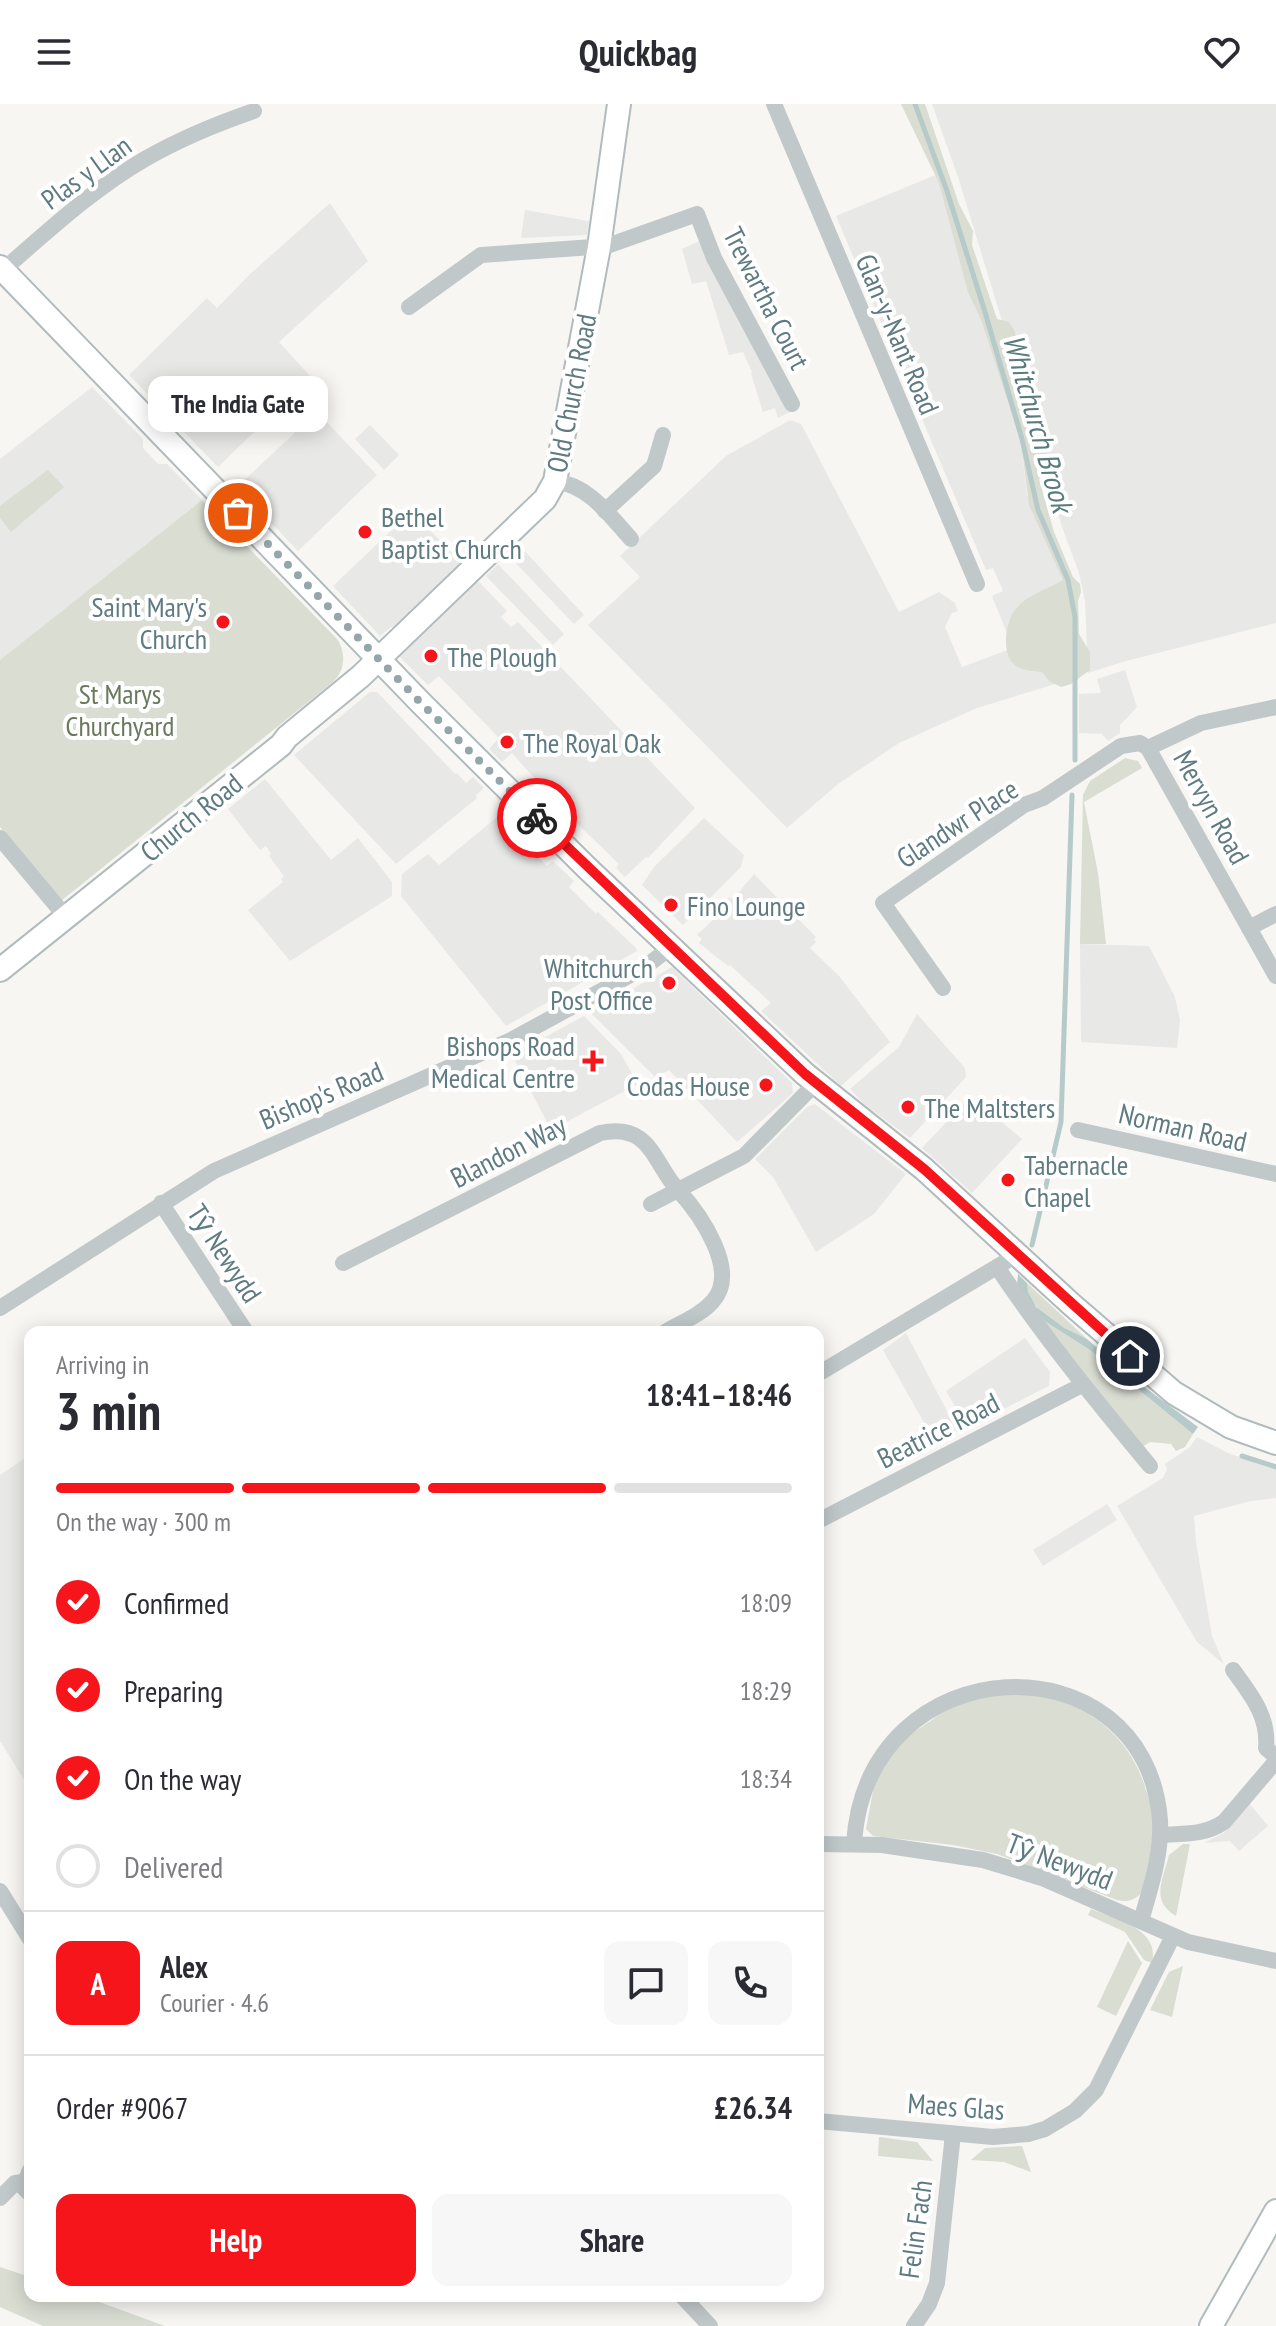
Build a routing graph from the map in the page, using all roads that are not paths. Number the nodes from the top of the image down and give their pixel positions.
1 (619, 104) edge
2 (774, 104) edge
3 (254, 111) dead end
4 (599, 247) junction
5 (1, 268) edge
6 (409, 307) dead end
7 (792, 404) dead end
8 (663, 435) dead end
9 (555, 481) junction
10 (605, 511) junction
11 (631, 539) dead end
12 (977, 584) dead end
13 (378, 659) junction
14 (1276, 707) edge
15 (1148, 748) junction
16 (0, 838) edge
17 (1276, 914) edge
18 (66, 917) junction
19 (1249, 928) junction
20 (671, 947) junction
21 (0, 970) edge
22 (1276, 976) edge
23 (943, 988) dead end
24 (816, 1083) junction
25 (1078, 1130) dead end
26 (1276, 1174) edge
27 (678, 1190) junction
28 (161, 1203) junction
29 (651, 1204) dead end
30 (1018, 1255) junction
31 (343, 1263) dead end
32 (997, 1267) junction
33 (0, 1308) edge
34 (242, 1326) edge
35 (675, 1326) edge
36 (824, 1370) edge
37 (1082, 1385) junction
38 (1276, 1443) edge
39 (1150, 1466) dead end
40 (824, 1518) edge
41 (1233, 1670) dead end
42 (1276, 1759) edge
43 (1160, 1835) junction
44 (824, 1844) edge
45 (854, 1844) junction
46 (0, 1891) edge
47 (1141, 1921) junction
48 (24, 1929) edge
49 (1173, 1936) junction
50 (1276, 1961) edge
51 (824, 2122) edge
52 (953, 2134) junction
53 (24, 2182) edge
54 (0, 2198) edge
55 (1276, 2211) edge
56 (688, 2302) edge
57 (710, 2326) edge
58 (914, 2326) edge
59 (1211, 2326) edge

1 - 4 street, Old Church Road
2 - 12 street, Glan-y-Nant Road
3 - 5 street, Plas y Llan
4 - 6 street
4 - 7 street, Trewartha Court
4 - 9 street, Old Church Road
5 - 13 street
8 - 10 street
9 - 10 street
9 - 13 street, Old Church Road
10 - 11 street
13 - 18 street, Church Road
13 - 20 street
14 - 15 street
15 - 19 street, Mervyn Road
15 - 23 street, Glandwr Place
16 - 18 street
17 - 19 street
18 - 21 street, Church Road
19 - 22 street, Mervyn Road
20 - 24 street
20 - 28 street, Bishop's Road
24 - 27 street
24 - 30 street
25 - 26 street, Norman Road
27 - 29 street
27 - 31 street, Blandon Way
27 - 35 street, Blandon Way
28 - 33 street, Bishop's Road
28 - 34 street, Tŷ Newydd
30 - 32 street
30 - 38 street
32 - 36 street
32 - 37 street
37 - 39 street
37 - 40 street, Beatrice Road
41 - 42 street
42 - 43 street
43 - 45 street
43 - 47 street
44 - 45 street, Tŷ Newydd
45 - 47 street, Tŷ Newydd
46 - 48 street
47 - 49 street, Tŷ Newydd
49 - 50 street, Tŷ Newydd
49 - 52 street, Maes Glas
51 - 52 street, Maes Glas
52 - 58 street, Felin Fach
53 - 54 street
55 - 59 street
56 - 57 street

